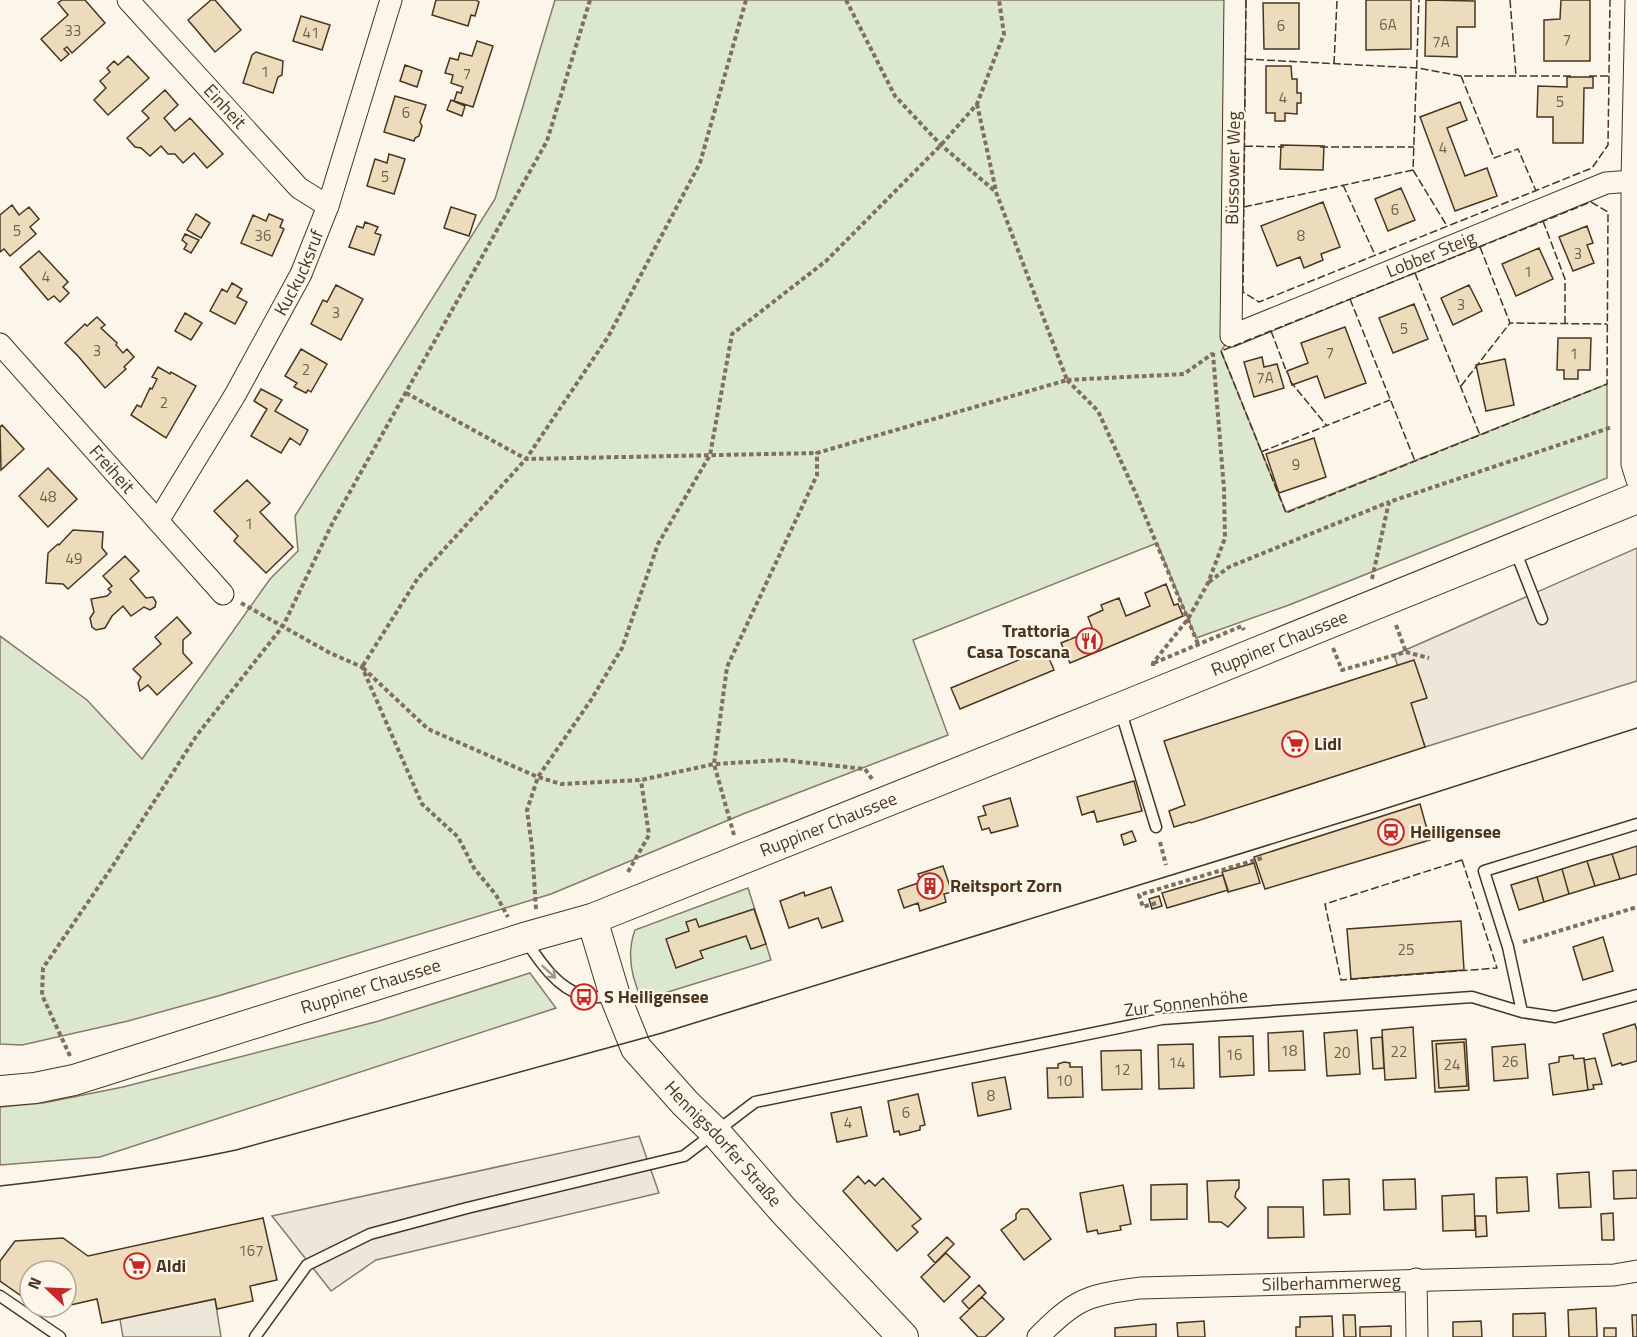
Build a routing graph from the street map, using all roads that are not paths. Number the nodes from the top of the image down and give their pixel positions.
1 (128, 0) edge
2 (391, 0) edge
3 (1235, 0) edge
4 (1636, 0) edge
5 (1632, 181) junction
6 (328, 206) junction
7 (1635, 206) edge
8 (1231, 336) joint
9 (0, 344) edge
10 (1637, 480) edge
11 (1637, 498) edge
12 (158, 521) junction
13 (1514, 549) junction
14 (223, 594) road end
15 (1542, 619) dead end
16 (1120, 708) junction
17 (1637, 824) edge
18 (1156, 827) road end
19 (592, 919) junction
20 (523, 923) junction
21 (1637, 995) edge
22 (615, 996) junction
23 (1522, 1012) junction
24 (0, 1092) edge
25 (716, 1134) junction
26 (1637, 1271) edge
27 (1416, 1280) junction
28 (0, 1296) edge
29 (60, 1337) edge
30 (255, 1337) edge
31 (903, 1337) edge
32 (1038, 1337) edge
33 (1417, 1337) edge

1 - 6 street, Einheit
2 - 6 street, Kuckucksruf
3 - 8 street, Büssower Weg
4 - 5 street
5 - 7 street
5 - 8 street, Lobber Steig
6 - 12 street, Kuckucksruf
7 - 10 street
9 - 12 street, Freiheit
11 - 13 main road, Ruppiner Chaussee
12 - 14 street, Freiheit
13 - 15 lane
13 - 16 main road, Ruppiner Chaussee
16 - 18 lane
16 - 19 main road, Ruppiner Chaussee
17 - 23 lane
19 - 20 main road, Ruppiner Chaussee
19 - 22 main road, Hennigsdorfer Straße
20 -> 22 lane
20 - 24 main road, Ruppiner Chaussee
21 - 23 lane, Zur Sonnenhöhe
22 - 25 main road, Hennigsdorfer Straße
23 - 25 lane, Zur Sonnenhöhe
25 - 30 lane, Zur Sonnenhöhe
25 - 31 main road, Hennigsdorfer Straße
26 - 27 street, Silberhammerweg
27 - 32 street, Silberhammerweg
27 - 33 street
28 - 29 lane

